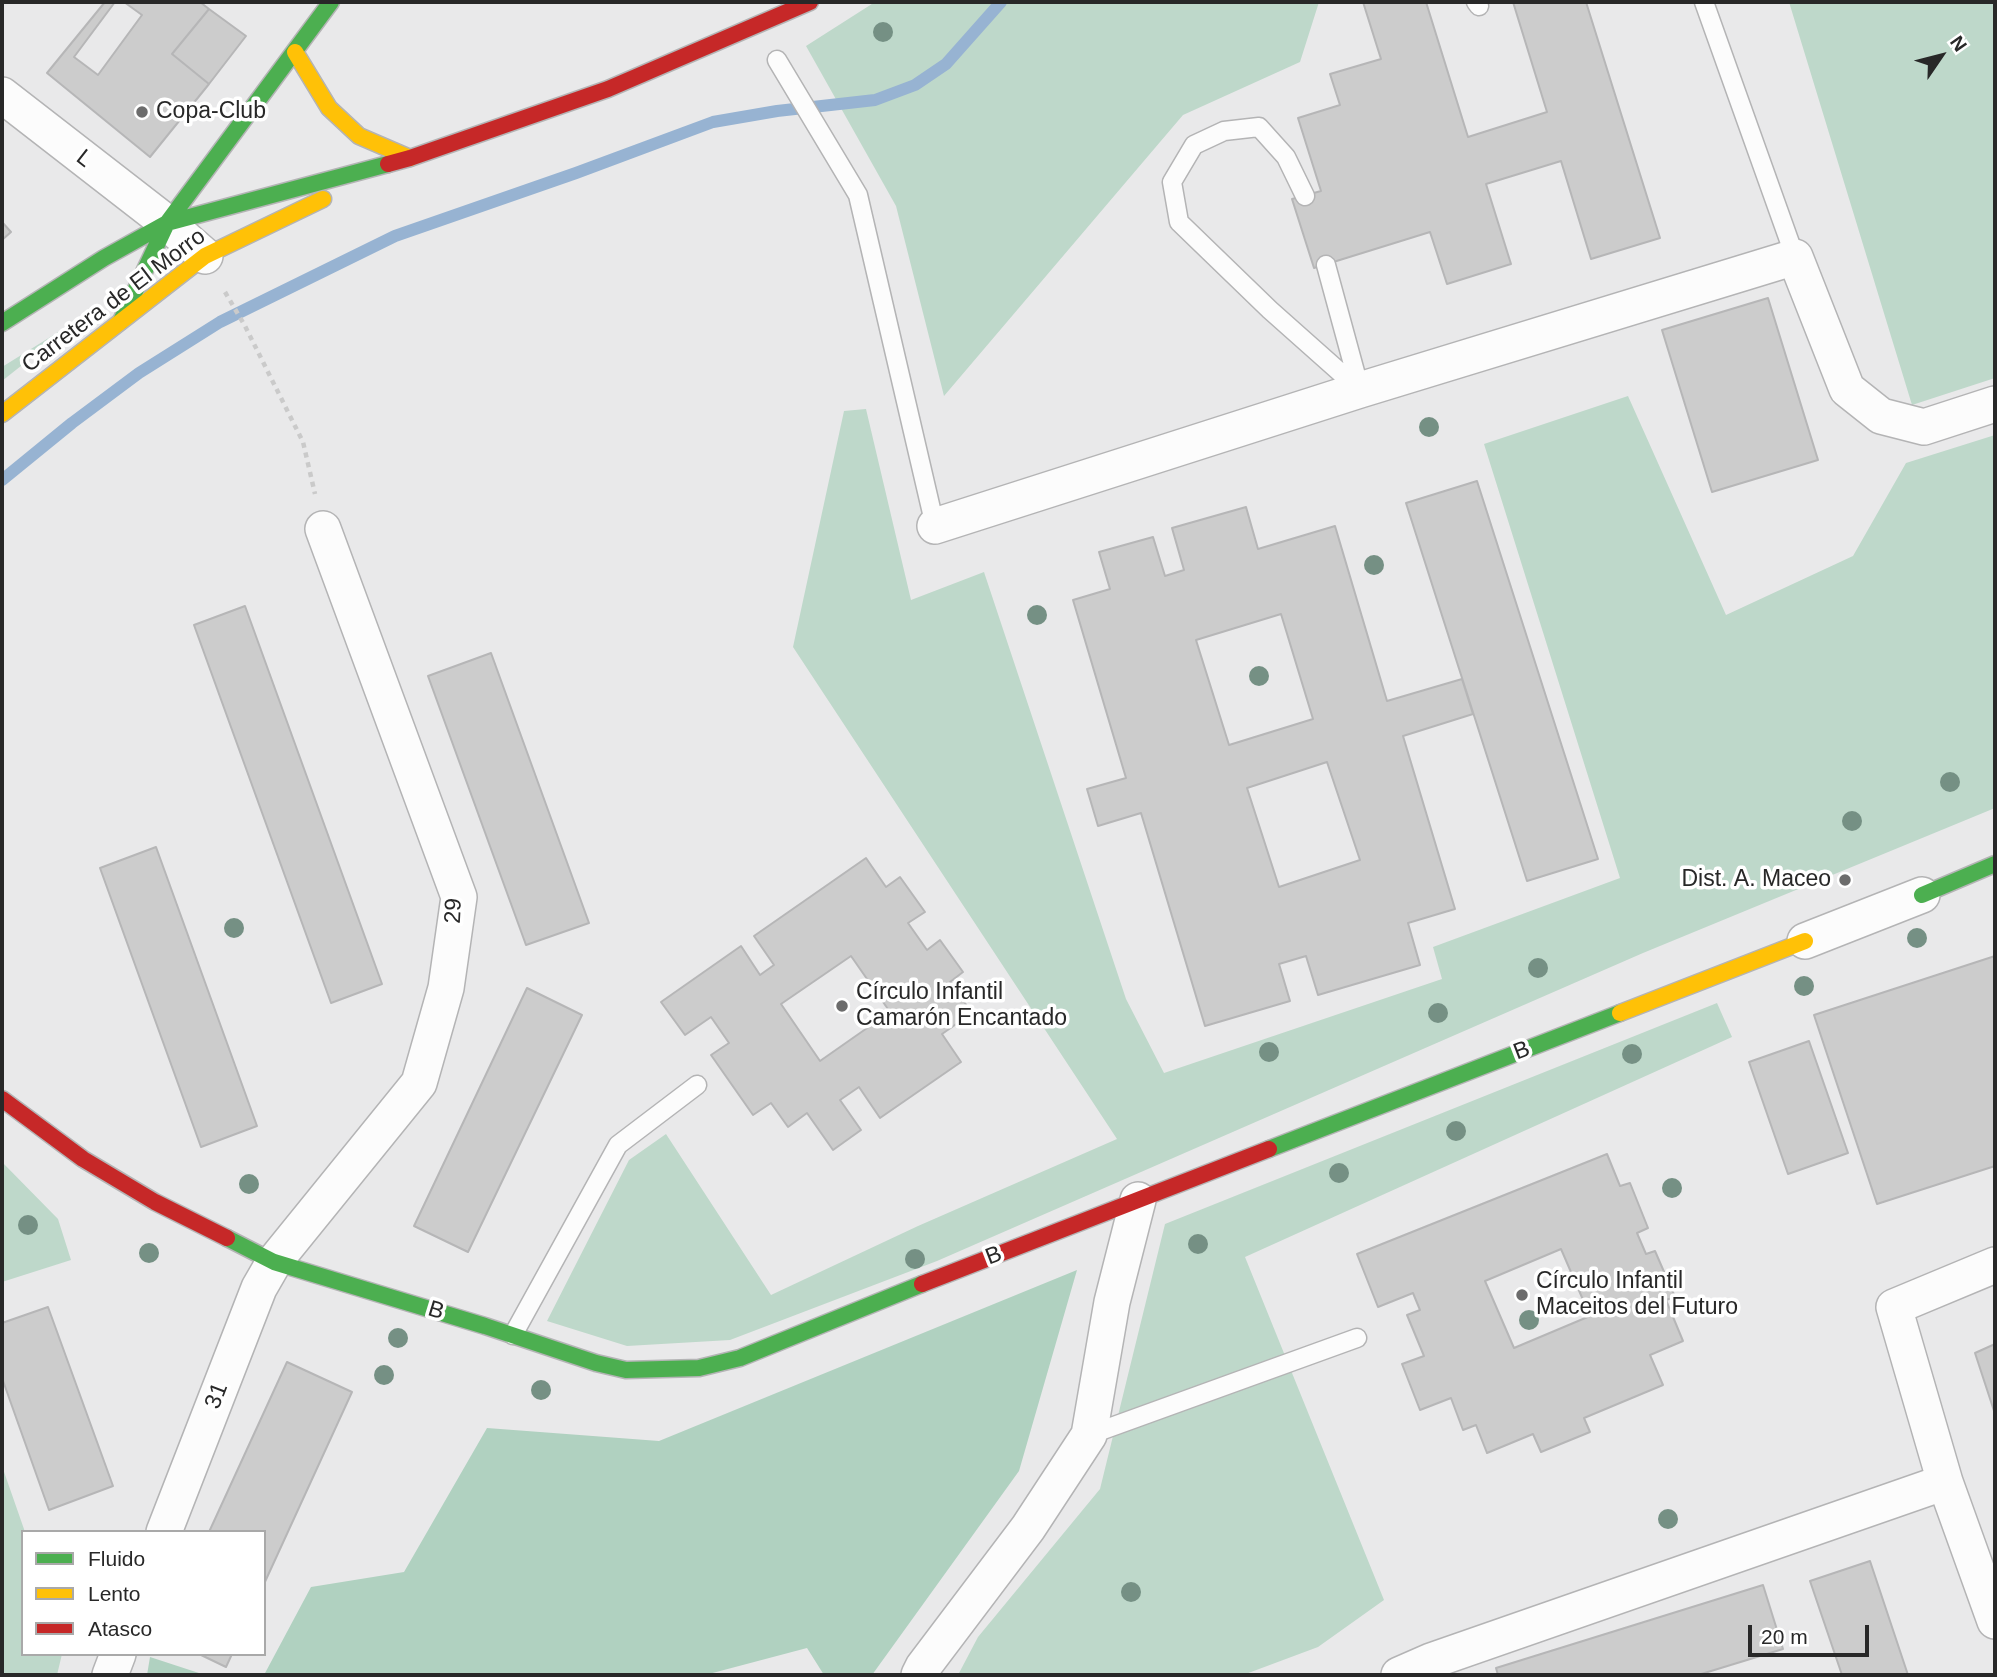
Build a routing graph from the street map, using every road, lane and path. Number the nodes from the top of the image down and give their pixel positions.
1 (331, 2) edge
2 (810, 2) edge
3 (1704, 2) edge
4 (295, 52) junction
5 (777, 60) dead end
6 (2, 94) edge
7 (410, 158) junction
8 (1305, 196) dead end
9 (167, 223) junction
10 (1795, 257) junction
11 (1326, 265) dead end
12 (212, 268) junction
13 (121, 321) junction
14 (2, 323) edge
15 (1360, 390) junction
16 (1995, 404) edge
17 (2, 414) edge
18 (936, 526) joint
19 (323, 529) joint
20 (1995, 864) edge
21 (1922, 895) joint
22 (1805, 940) joint
23 (697, 1085) dead end
24 (2, 1099) edge
25 (1138, 1200) junction
26 (274, 1262) junction
27 (1995, 1265) edge
28 (513, 1335) junction
29 (1357, 1338) dead end
30 (1088, 1435) junction
31 (1945, 1482) junction
32 (165, 1530) edge
33 (1995, 1622) edge
34 (117, 1656) edge
35 (110, 1675) edge
36 (919, 1675) edge
37 (1399, 1675) edge

1 - 4 street
2 - 7 street, Carretera de El Morro
3 - 10 lane
4 - 7 street
4 - 9 street
5 - 18 lane
6 - 9 street, L
7 - 9 street, Carretera de El Morro
7 - 12 street, Carretera de El Morro
8 - 15 lane
9 - 12 street, L
9 - 13 street
9 - 14 street, Carretera de El Morro
10 - 15 street
10 - 16 street
11 - 15 lane
12 - 13 street, Carretera de El Morro
12 - 19 path
13 - 17 street, Carretera de El Morro
15 - 18 street
19 - 26 street, 29
20 - 21 street, B
21 - 22 street, B
22 - 25 street, B
23 - 28 lane
24 - 26 street, B
25 - 28 street, B
25 - 30 street
26 - 28 street, B
26 - 32 street, 31
27 - 31 street
29 - 30 lane
30 - 36 street
31 - 33 street
31 - 37 street
34 - 35 street

